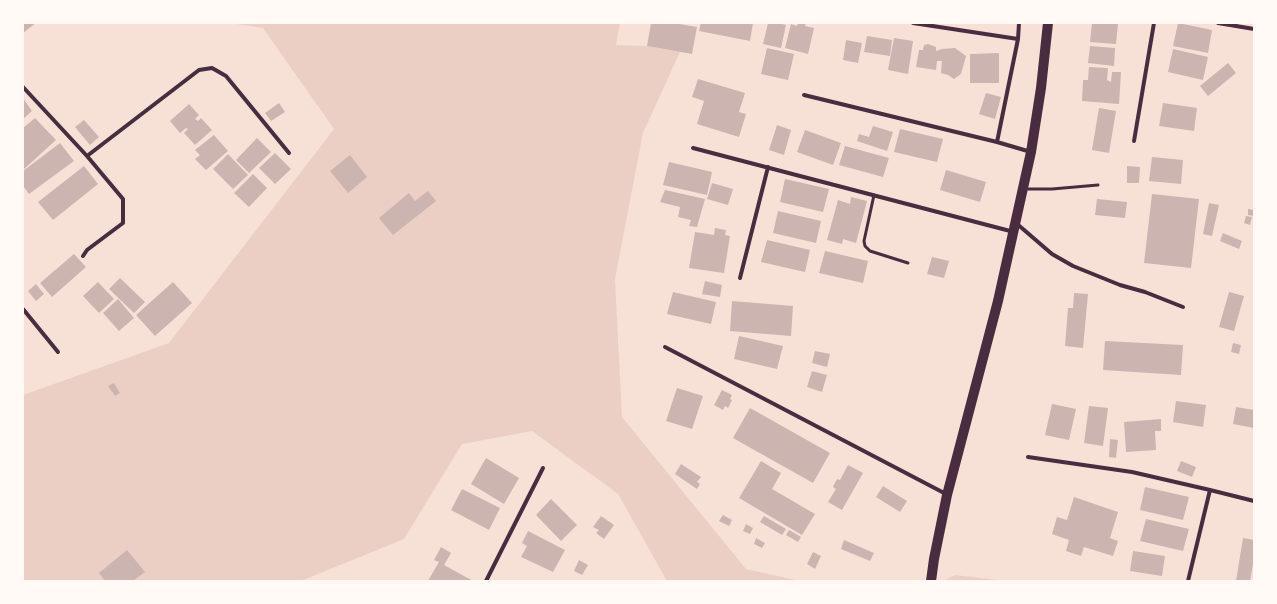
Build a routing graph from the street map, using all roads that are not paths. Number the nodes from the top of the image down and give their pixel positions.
1 (913, 23) edge
2 (1019, 23) edge
3 (1048, 23) edge
4 (1154, 23) edge
5 (1218, 23) edge
6 (1254, 29) edge
7 (1018, 39) junction
8 (23, 87) edge
9 (804, 95) dead end
10 (1134, 141) dead end
11 (997, 142) junction
12 (693, 148) dead end
13 (1032, 152) junction
14 (289, 153) dead end
15 (87, 156) junction
16 (768, 167) junction
17 (1098, 185) dead end
18 (1023, 189) junction
19 (874, 195) junction
20 (1015, 228) junction
21 (83, 256) dead end
22 (908, 263) dead end
23 (740, 278) dead end
24 (1183, 307) dead end
25 (23, 309) edge
26 (665, 347) dead end
27 (58, 352) dead end
28 (1028, 457) dead end
29 (543, 468) dead end
30 (1210, 490) junction
31 (947, 495) junction
32 (1254, 501) edge
33 (486, 581) edge
34 (931, 581) edge
35 (1188, 581) edge

1 - 7 street
2 - 7 street
3 - 13 main road
4 - 10 street
5 - 6 street
7 - 11 street
8 - 15 street
9 - 11 street
11 - 13 street
12 - 16 street
13 - 18 main road
14 - 15 street
15 - 21 street
16 - 19 street
16 - 23 street
17 - 18 lane
18 - 20 main road
19 - 20 street
19 - 22 lane
20 - 24 street
20 - 31 main road
25 - 27 street
26 - 31 street
28 - 30 street
29 - 33 street
30 - 32 street
30 - 35 street
31 - 34 main road

